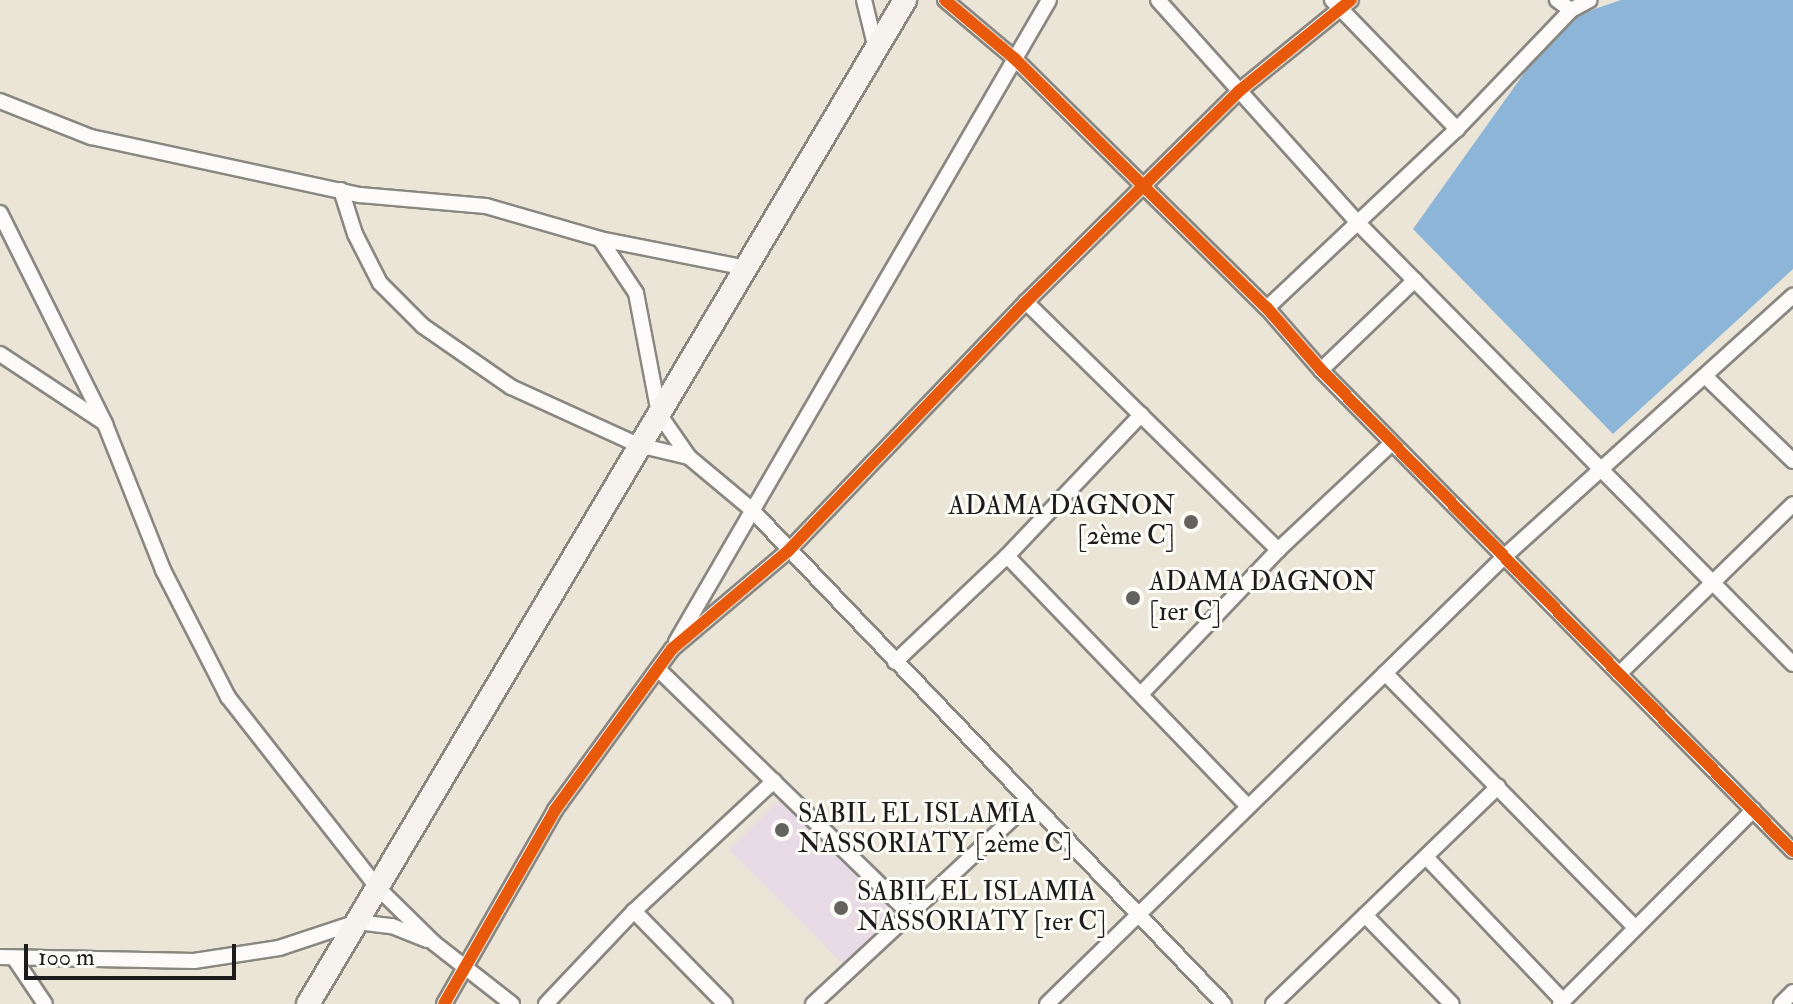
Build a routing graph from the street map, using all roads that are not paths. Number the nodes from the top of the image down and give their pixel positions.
1 (864, 0) edge
2 (905, 0) edge
3 (945, 0) edge
4 (1049, 0) edge
5 (1158, 0) edge
6 (1332, 0) edge
7 (1557, 0) edge
8 (1590, 0) edge
9 (1347, 6) edge
10 (1571, 10) junction
11 (876, 49) junction
12 (1015, 59) junction
13 (1239, 91) junction
14 (0, 101) edge
15 (1457, 129) junction
16 (1142, 187) junction
17 (341, 190) junction
18 (0, 213) edge
19 (1357, 222) junction
20 (600, 239) junction
21 (746, 268) junction
22 (1415, 280) junction
23 (1793, 296) edge
24 (1026, 302) junction
25 (1267, 308) junction
26 (0, 354) edge
27 (1321, 370) junction
28 (1706, 377) junction
29 (659, 414) junction
30 (1141, 415) junction
31 (105, 424) junction
32 (1392, 443) junction
33 (638, 445) junction
34 (689, 457) junction
35 (1793, 461) edge
36 (1604, 470) junction
37 (1793, 504) edge
38 (750, 508) junction
39 (1278, 550) junction
40 (788, 551) junction
41 (1506, 555) junction
42 (1007, 556) junction
43 (1717, 581) junction
44 (672, 649) junction
45 (895, 662) junction
46 (1793, 664) edge
47 (659, 670) junction
48 (1385, 673) junction
49 (1619, 674) junction
50 (1141, 694) junction
51 (774, 781) junction
52 (1498, 787) junction
53 (1030, 802) junction
54 (1248, 806) junction
55 (1753, 810) junction
56 (1793, 851) edge
57 (1426, 857) junction
58 (377, 887) junction
59 (634, 911) junction
60 (910, 914) junction
61 (1137, 914) junction
62 (1365, 915) junction
63 (357, 922) junction
64 (1635, 927) junction
65 (434, 943) junction
66 (7, 958) edge
67 (468, 965) junction
68 (1793, 992) edge
69 (1562, 1002) edge
70 (45, 1004) edge
71 (308, 1004) edge
72 (444, 1004) edge
73 (512, 1004) edge
74 (546, 1004) edge
75 (725, 1004) edge
76 (813, 1004) edge
77 (1047, 1004) edge
78 (1224, 1004) edge
79 (1273, 1004) edge
80 (1452, 1004) edge
81 (1781, 1004) edge

1 - 11 street
2 - 11 street
3 - 12 street
4 - 12 street
5 - 13 street
6 - 9 street
7 - 10 street
8 - 10 street
9 - 13 street
9 - 15 street
10 - 15 street
11 - 21 street
12 - 16 street
12 - 38 street
13 - 16 street
13 - 19 street
14 - 17 street
15 - 19 street
16 - 24 street
16 - 25 street
17 - 20 street
17 - 33 street
18 - 31 street
19 - 22 street
19 - 25 street
20 - 21 street
20 - 29 street
21 - 29 street
22 - 27 street
22 - 36 street
23 - 28 street
24 - 30 street
24 - 40 street
25 - 27 street
26 - 31 street
27 - 32 street
28 - 35 street
28 - 36 street
29 - 33 street
29 - 34 street
30 - 39 street
30 - 42 street
31 - 58 street
32 - 39 street
32 - 41 street
33 - 34 street
33 - 58 street
34 - 38 street
36 - 41 street
36 - 43 street
37 - 43 street
38 - 40 street
38 - 44 street
39 - 50 street
40 - 44 street
40 - 45 street
41 - 48 street
41 - 49 street
42 - 45 street
42 - 50 street
43 - 46 street
43 - 49 street
44 - 47 street
45 - 53 street
47 - 51 street
47 - 67 street
48 - 52 street
48 - 54 street
49 - 55 street
50 - 54 street
51 - 59 street
51 - 60 street
52 - 57 street
52 - 64 street
53 - 60 street
53 - 61 street
54 - 61 street
55 - 56 street
55 - 64 street
57 - 62 street
57 - 69 street
58 - 63 street
58 - 65 street
59 - 74 street
59 - 75 street
60 - 76 street
61 - 77 street
61 - 78 street
62 - 79 street
62 - 80 street
63 - 65 street
63 - 66 street
63 - 71 street
64 - 69 street
65 - 67 street
66 - 70 street
67 - 72 street
67 - 73 street
68 - 81 street

